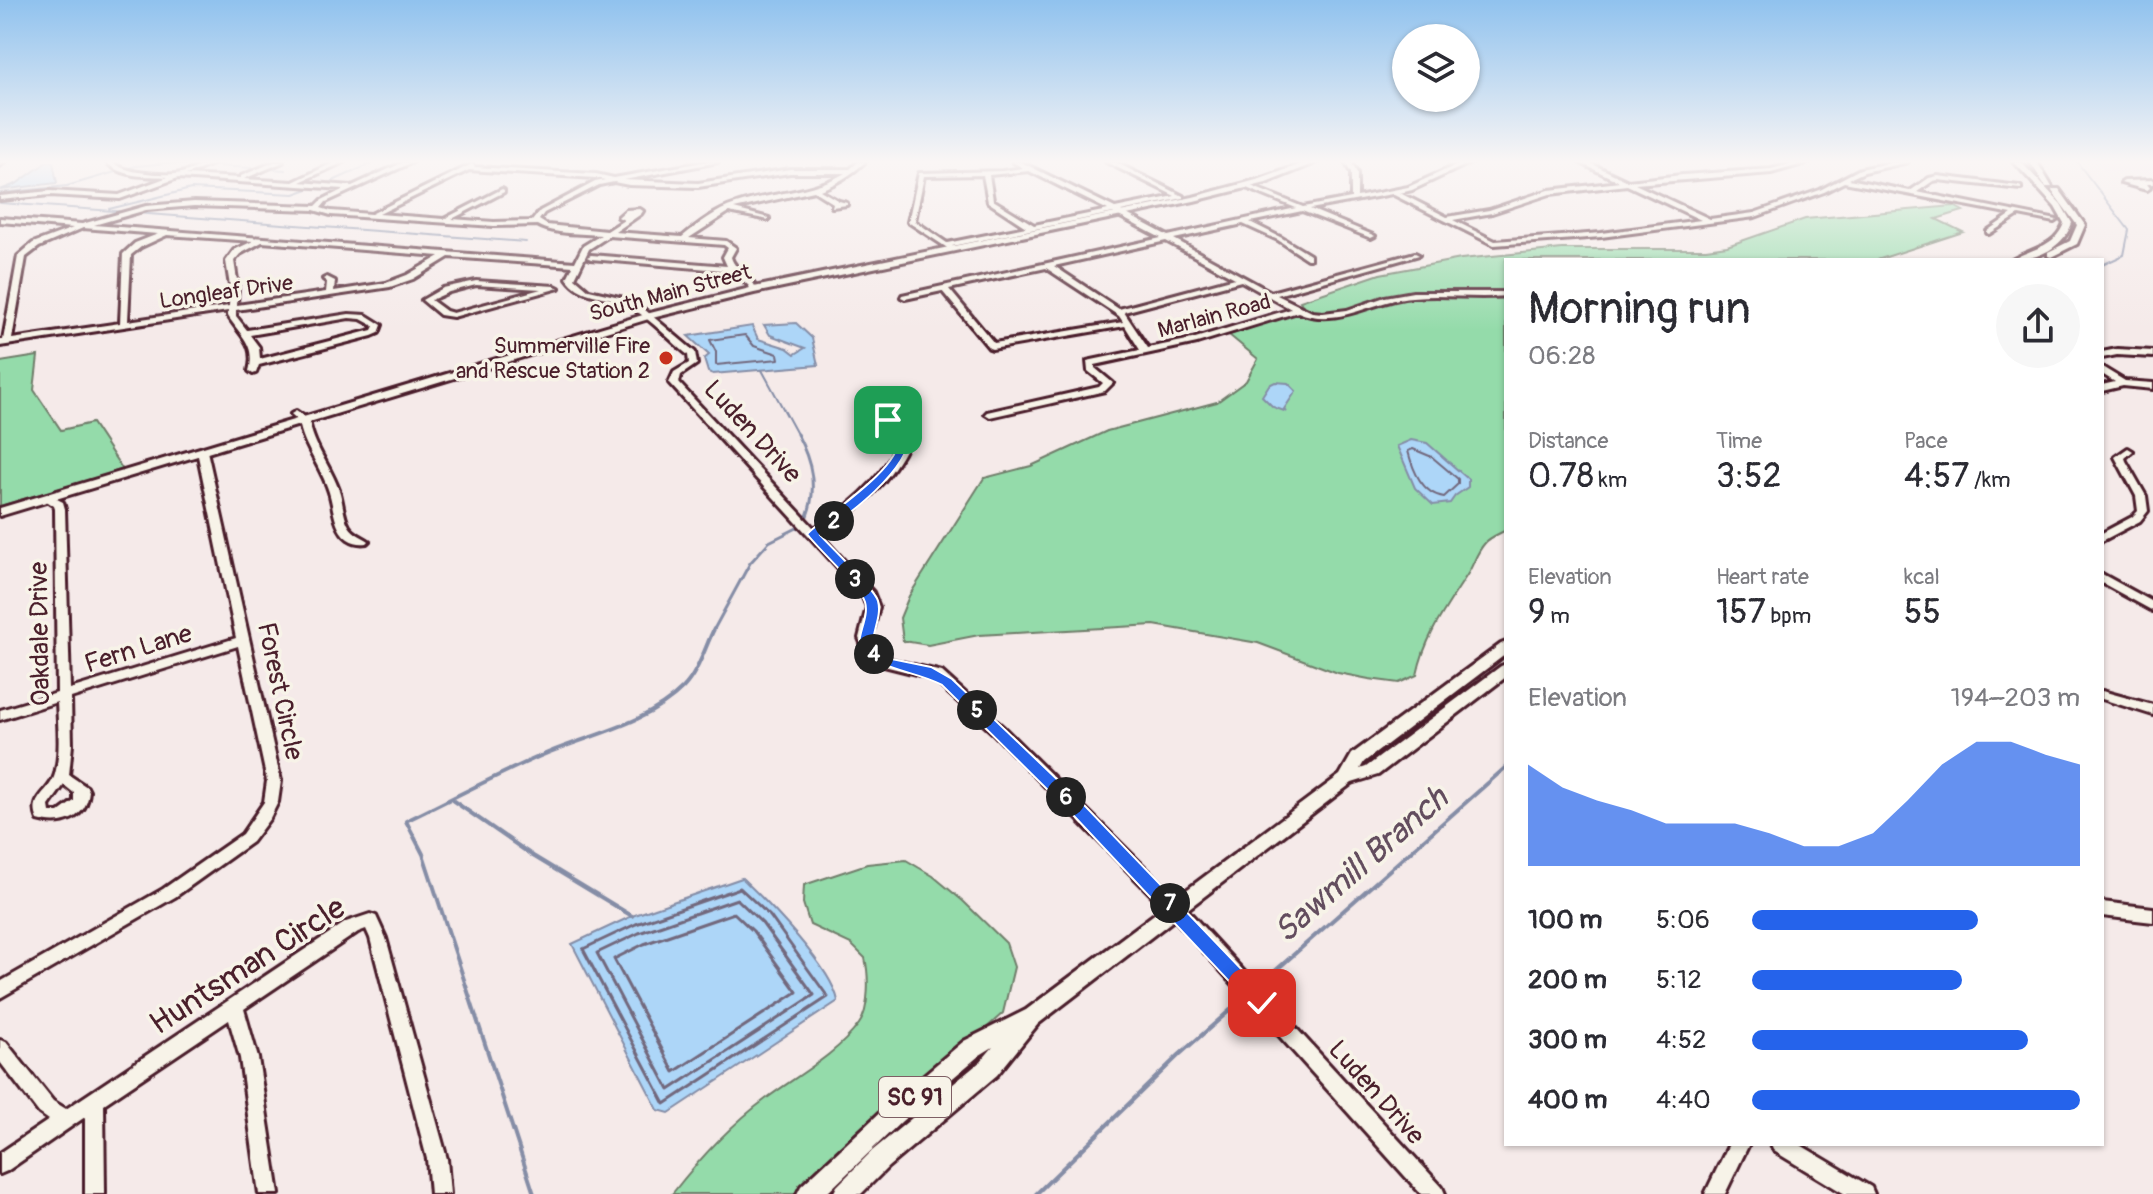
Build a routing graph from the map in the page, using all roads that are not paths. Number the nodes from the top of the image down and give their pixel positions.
1 (108, 218) edge
2 (396, 218) edge
3 (450, 218) edge
4 (536, 218) edge
5 (715, 218) edge
6 (761, 218) edge
7 (910, 218) edge
8 (1018, 218) edge
9 (1084, 218) edge
10 (1089, 218) edge
11 (1127, 218) edge
12 (1263, 218) edge
13 (1324, 218) edge
14 (1454, 218) edge
15 (1702, 218) edge
16 (1734, 218) edge
17 (2011, 218) edge
18 (2040, 218) edge
19 (2064, 218) edge
20 (2077, 218) edge
21 (628, 219) dead end
22 (767, 219) dead end
23 (1446, 219) joint
24 (0, 220) edge
25 (2054, 220) dead end
26 (444, 221) junction
27 (1709, 221) junction
28 (1244, 222) junction
29 (536, 223) junction
30 (83, 226) junction
31 (1032, 227) junction
32 (167, 232) junction
33 (1989, 232) dead end
34 (607, 233) junction
35 (1371, 236) dead end
36 (685, 238) junction
37 (261, 239) junction
38 (1167, 239) junction
39 (2057, 244) junction
40 (949, 247) junction
41 (2068, 247) junction
42 (450, 253) junction
43 (1415, 255) dead end
44 (591, 257) dead end
45 (1307, 257) dead end
46 (2021, 258) edge
47 (2041, 258) edge
48 (576, 264) junction
49 (1047, 265) junction
50 (734, 269) junction
51 (327, 279) dead end
52 (1240, 279) junction
53 (574, 285) junction
54 (555, 288) junction
55 (944, 288) junction
56 (754, 290) junction
57 (330, 294) junction
58 (1271, 294) junction
59 (1504, 294) edge
60 (905, 297) dead end
61 (230, 308) junction
62 (1119, 311) junction
63 (1295, 311) junction
64 (649, 316) junction
65 (317, 321) junction
66 (1129, 323) junction
67 (124, 324) junction
68 (246, 333) junction
69 (3, 342) edge
70 (334, 344) junction
71 (1146, 352) junction
72 (2153, 354) edge
73 (2104, 355) edge
74 (2104, 371) edge
75 (2123, 383) junction
76 (2153, 386) edge
77 (2104, 388) edge
78 (990, 414) dead end
79 (300, 417) junction
80 (897, 426) dead end
81 (202, 451) junction
82 (2128, 451) dead end
83 (2147, 497) edge
84 (47, 498) junction
85 (0, 512) edge
86 (809, 530) junction
87 (2104, 537) edge
88 (363, 541) dead end
89 (2104, 579) edge
90 (2115, 585) junction
91 (2104, 589) edge
92 (2153, 607) edge
93 (243, 640) junction
94 (1504, 648) edge
95 (1504, 671) edge
96 (62, 696) junction
97 (2104, 696) edge
98 (2153, 710) edge
99 (0, 715) edge
100 (62, 777) dead end
101 (1346, 779) junction
102 (2104, 909) edge
103 (1177, 910) junction
104 (2153, 915) edge
105 (0, 991) edge
106 (234, 1006) junction
107 (1033, 1016) junction
108 (0, 1048) edge
109 (95, 1101) junction
110 (67, 1120) junction
111 (1738, 1146) edge
112 (1784, 1146) edge
113 (0, 1164) edge
114 (95, 1194) edge
115 (269, 1194) edge
116 (440, 1194) edge
117 (809, 1194) edge
118 (845, 1194) edge
119 (1435, 1194) edge
120 (1715, 1194) edge
121 (1864, 1194) edge

1 - 30 street
2 - 26 street
3 - 26 street
4 - 29 street
5 - 36 street
6 - 22 street
7 - 40 street
8 - 31 street
9 - 31 street
10 - 40 main road, South Main Street
11 - 38 street
12 - 28 street
13 - 35 street
14 - 23 street
15 - 27 street
16 - 27 street
17 - 33 street
18 - 25 street
19 - 39 main road
20 - 41 main road
21 - 34 street
23 - 27 street
24 - 30 street
26 - 29 street
28 - 38 street
28 - 45 street
29 - 34 street
30 - 32 street
30 - 69 street
31 - 40 street
32 - 37 street
32 - 67 street
34 - 36 street
34 - 48 street
36 - 50 street
37 - 42 street
37 - 61 street
38 - 49 street
38 - 52 street
39 - 41 main road
39 - 46 main road
40 - 56 main road, South Main Street
41 - 47 main road
42 - 48 street
42 - 57 street, Longleaf Drive
43 - 58 street
44 - 50 street
48 - 53 street
49 - 55 street
49 - 62 street
50 - 56 street
51 - 57 street
52 - 58 street
52 - 62 street
53 - 54 street
53 - 64 street
54 - 54 street
55 - 60 street
55 - 66 street
56 - 64 main road, South Main Street
57 - 61 street, Longleaf Drive
58 - 63 street
59 - 63 street
61 - 67 street, Longleaf Drive
61 - 68 street
62 - 66 street
63 - 71 street, Marlain Road
64 - 79 main road, South Main Street
64 - 86 street, Luden Drive
65 - 68 street
65 - 70 street
65 - 70 street
66 - 71 street
67 - 69 street, Longleaf Drive
68 - 70 street
71 - 78 street, Marlain Road
72 - 73 street
74 - 75 street
75 - 76 street
75 - 77 street
79 - 81 main road, South Main Street
79 - 88 street
80 - 86 street
81 - 84 main road, South Main Street
81 - 93 street, Forest Circle
82 - 83 street
83 - 87 street
84 - 85 main road, South Main Street
84 - 96 street, Oakdale Drive
86 - 103 street, Luden Drive
89 - 90 street
90 - 91 street
90 - 92 street
93 - 96 street, Fern Lane
93 - 105 street, Forest Circle
94 - 101 main road, SC 91
95 - 101 main road, SC 91
96 - 99 street, Fern Lane
96 - 100 street, Oakdale Drive
97 - 98 street
101 - 103 main road, SC 91
102 - 104 street
103 - 107 main road, SC 91
103 - 119 street, Luden Drive
106 - 109 street, Huntsman Circle
106 - 115 street
106 - 116 street, Huntsman Circle
107 - 117 main road, SC 91
107 - 118 main road, SC 91
108 - 110 street
109 - 110 street, Huntsman Circle
109 - 114 street
110 - 113 street, Huntsman Circle
111 - 120 street
112 - 121 street

